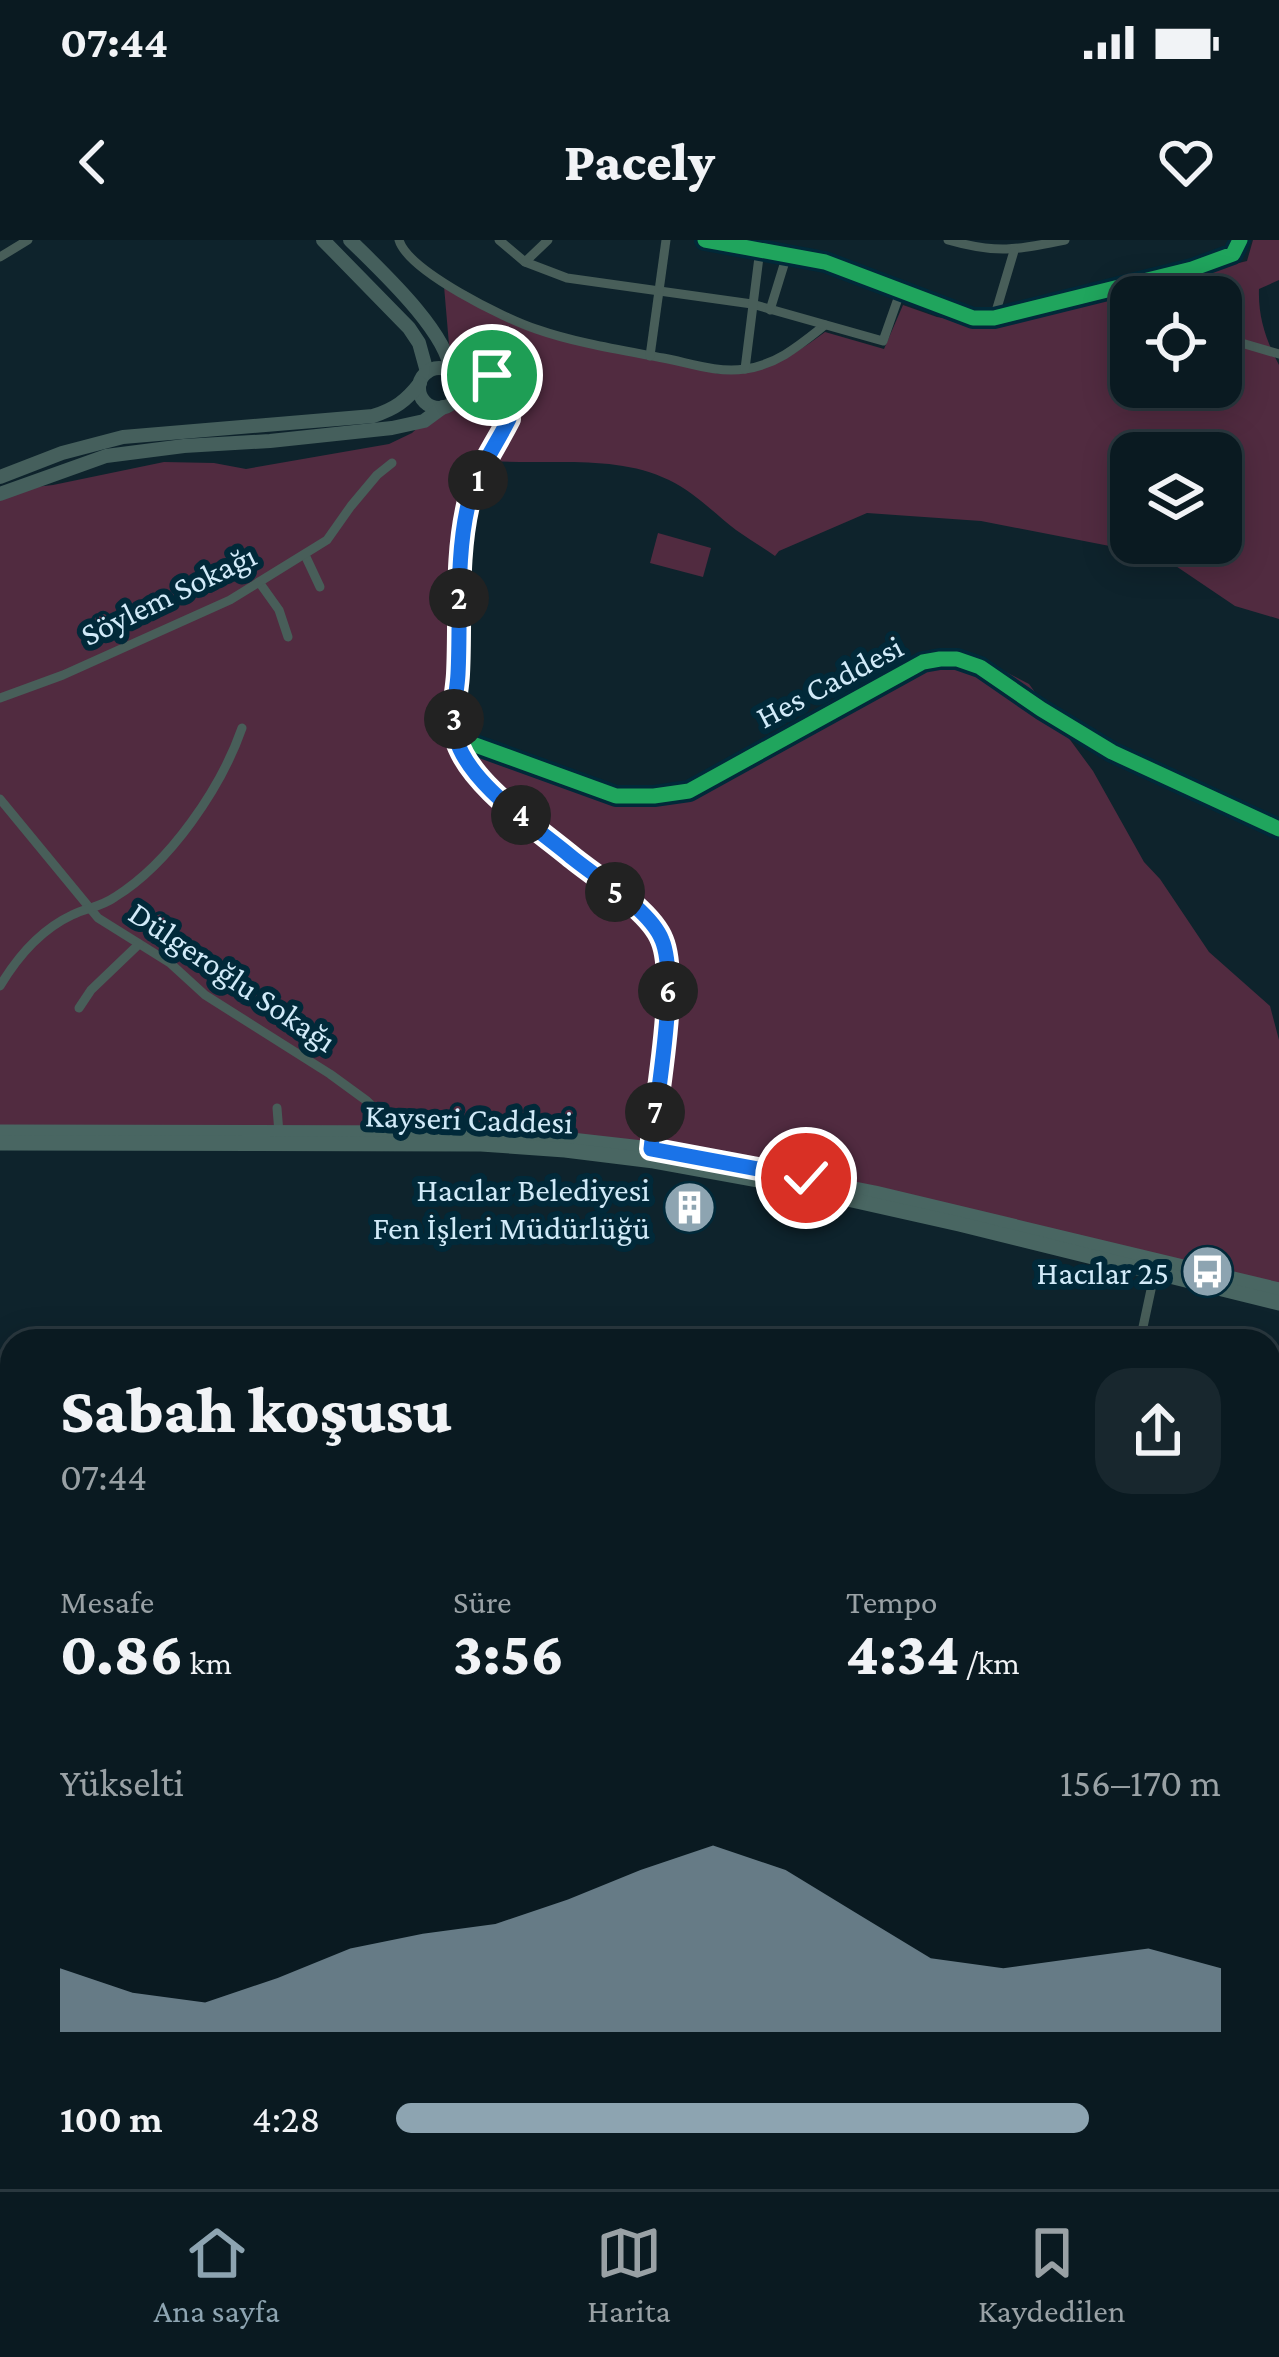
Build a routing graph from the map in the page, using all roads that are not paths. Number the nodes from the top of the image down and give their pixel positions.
1 (28, 240) edge
2 (323, 240) edge
3 (350, 240) edge
4 (399, 240) edge
5 (499, 240) edge
6 (548, 240) edge
7 (666, 240) edge
8 (705, 240) edge
9 (948, 240) edge
10 (992, 240) edge
11 (1065, 240) edge
12 (1236, 241) edge
13 (760, 249) junction
14 (981, 250) junction
15 (1014, 250) junction
16 (787, 254) junction
17 (0, 257) edge
18 (525, 262) junction
19 (1192, 269) junction
20 (1194, 276) edge
21 (901, 290) junction
22 (658, 291) junction
23 (752, 304) junction
24 (770, 310) junction
25 (994, 318) junction
26 (825, 325) junction
27 (1242, 343) edge
28 (1279, 354) edge
29 (650, 356) junction
30 (745, 369) junction
31 (453, 374) junction
32 (424, 378) junction
33 (507, 390) junction
34 (448, 404) junction
35 (392, 463) dead end
36 (0, 477) edge
37 (0, 494) edge
38 (304, 555) junction
39 (260, 582) junction
40 (320, 586) dead end
41 (288, 637) dead end
42 (0, 698) edge
43 (242, 728) dead end
44 (455, 738) junction
45 (0, 799) edge
46 (1279, 829) edge
47 (93, 910) junction
48 (139, 944) junction
49 (0, 986) edge
50 (79, 1008) dead end
51 (278, 1108) dead end
52 (0, 1132) edge
53 (400, 1132) junction
54 (279, 1133) junction
55 (0, 1144) edge
56 (651, 1149) junction
57 (1157, 1265) junction
58 (1279, 1290) edge
59 (1279, 1303) edge
60 (1143, 1329) edge

1 - 17 street
2 - 32 street
3 - 31 street
4 - 29 street
5 - 18 street
6 - 18 street
7 - 22 street
8 - 13 street
9 - 14 street
10 - 14 street
11 - 15 street
12 - 19 street
13 - 16 street
13 - 23 street
14 - 15 street
15 - 25 street
16 - 21 street
16 - 24 street
18 - 22 street
19 - 20 street
19 - 25 street
21 - 25 street
21 - 26 street
22 - 23 street
22 - 29 street
23 - 24 street
23 - 30 street
24 - 26 street
26 - 30 street
27 - 28 street
29 - 30 street
31 - 32 street
31 - 33 street
31 - 34 street
32 - 34 street
32 - 36 street
33 - 34 street
33 - 44 street
34 - 37 street
35 - 38 street, Söylem Sokağı
38 - 39 street, Söylem Sokağı
38 - 40 street
39 - 41 street
39 - 42 street, Söylem Sokağı
43 - 47 street
44 - 46 street, Hes Caddesi
44 - 56 street
45 - 47 street, Dülgeroğlu Sokağı
47 - 48 street, Dülgeroğlu Sokağı
47 - 49 street
48 - 50 street
48 - 53 street, Dülgeroğlu Sokağı
51 - 54 street
52 - 54 main road, Kayseri Caddesi
53 - 54 main road, Kayseri Caddesi
53 - 56 main road, Kayseri Caddesi
55 - 57 main road, Kayseri Caddesi
56 - 57 main road, Kayseri Caddesi
57 - 58 main road, Kayseri Caddesi
57 - 59 main road, Kayseri Caddesi
57 - 60 street

